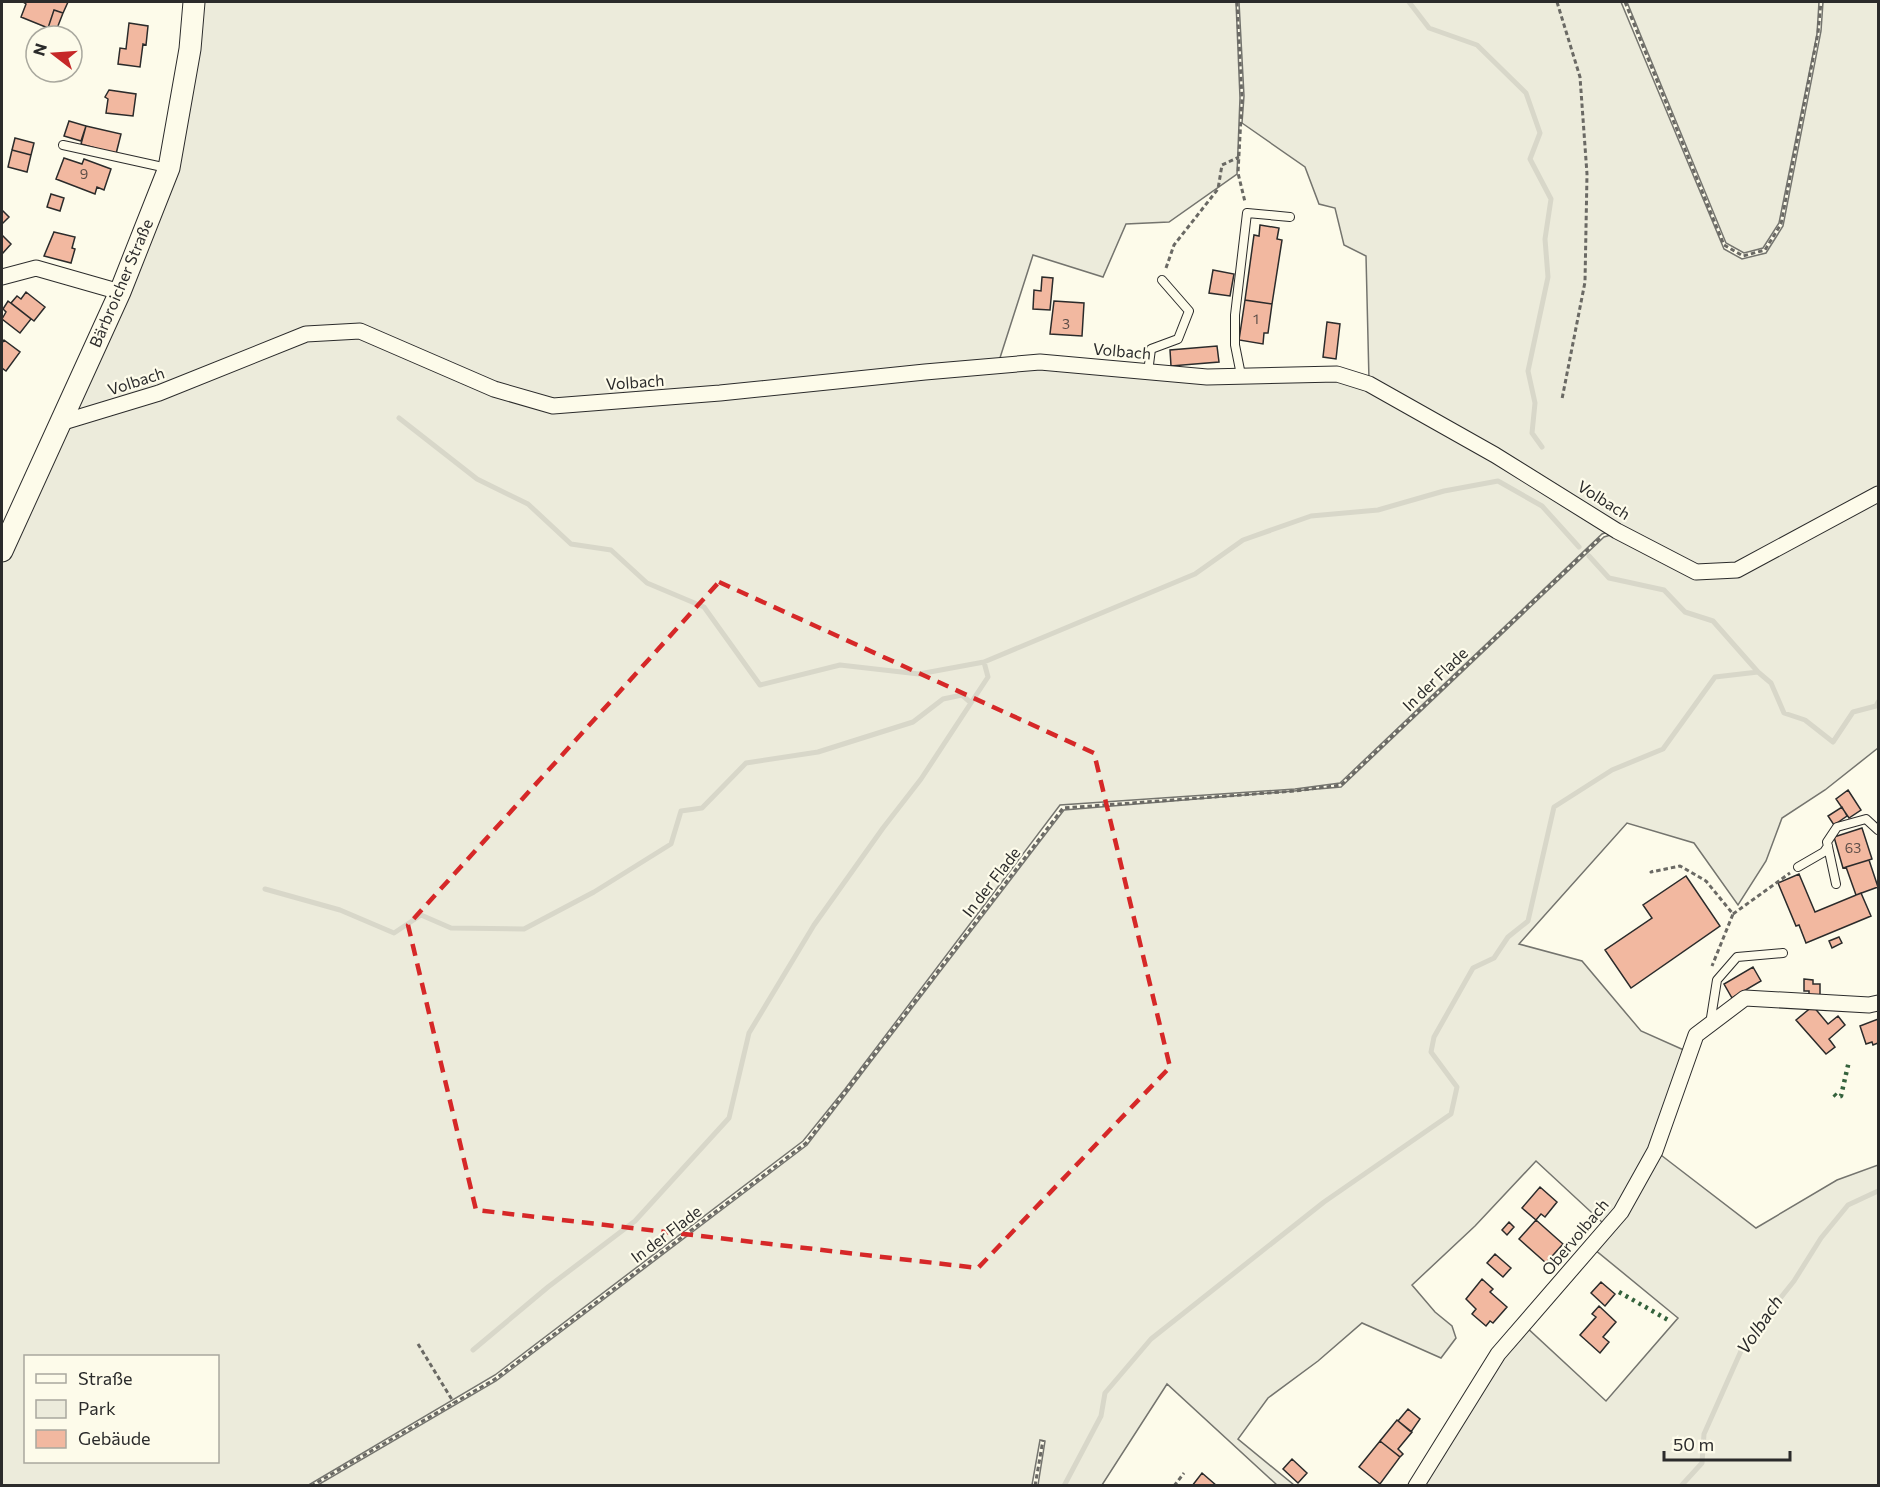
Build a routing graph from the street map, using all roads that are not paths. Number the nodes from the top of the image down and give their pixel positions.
1 (194, 2) edge
2 (63, 145) dead end
3 (169, 168) junction
4 (1290, 217) dead end
5 (2, 278) edge
6 (1162, 280) road end
7 (120, 292) junction
8 (1148, 372) junction
9 (1241, 375) junction
10 (60, 423) junction
11 (1878, 494) edge
12 (2, 551) edge
13 (1878, 830) edge
14 (1828, 846) junction
15 (1798, 867) road end
16 (1836, 884) dead end
17 (1783, 953) dead end
18 (1878, 1003) edge
19 (1710, 1024) junction
20 (1416, 1485) edge

1 - 3 main road, Bärbroicher Straße
2 - 3 lane
3 - 7 main road, Bärbroicher Straße
4 - 9 lane
5 - 7 street
6 - 8 lane
7 - 10 main road, Bärbroicher Straße
8 - 9 street, Volbach
8 - 10 street, Volbach
9 - 11 street, Volbach
10 - 12 main road, Bärbroicher Straße
13 - 14 lane
14 - 15 lane
14 - 16 lane
17 - 19 lane
18 - 19 street, Obervolbach
19 - 20 street, Obervolbach

